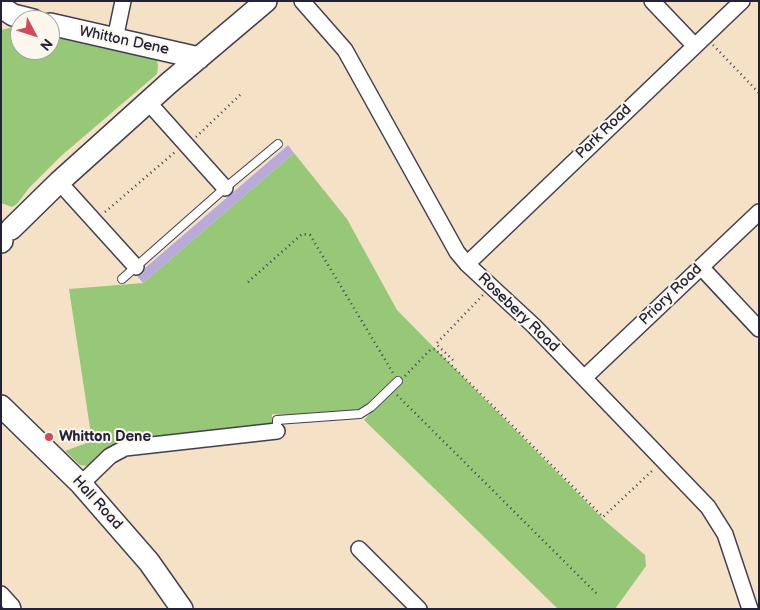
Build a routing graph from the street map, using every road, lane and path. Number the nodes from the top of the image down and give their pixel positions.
1 (123, 1) edge
2 (266, 1) edge
3 (302, 1) edge
4 (652, 1) edge
5 (742, 1) edge
6 (60, 26) edge
7 (115, 39) junction
8 (699, 41) junction
9 (199, 58) junction
10 (242, 93) dead end
11 (759, 93) edge
12 (148, 102) junction
13 (186, 144) junction
14 (278, 144) dead end
15 (59, 182) junction
16 (225, 188) junction
17 (759, 212) edge
18 (95, 221) junction
19 (3, 233) edge
20 (467, 264) junction
21 (136, 267) junction
22 (701, 267) junction
23 (122, 279) dead end
24 (248, 282) dead end
25 (491, 287) junction
26 (759, 329) edge
27 (454, 360) dead end
28 (584, 378) junction
29 (398, 380) junction
30 (400, 398) dead end
31 (1, 406) edge
32 (276, 431) joint
33 (663, 460) junction
34 (82, 484) junction
35 (360, 548) dead end
36 (1, 594) edge
37 (598, 595) dead end
38 (13, 609) edge
39 (182, 609) edge
40 (419, 609) edge
41 (750, 609) edge

1 - 7 street
2 - 9 street, Whitton Dene
3 - 20 street, Rosebery Road
4 - 8 street
5 - 8 street, Park Road
6 - 7 street, Whitton Dene
7 - 9 street, Whitton Dene
8 - 11 path
8 - 20 street, Park Road
9 - 12 street, Whitton Dene
10 - 13 path
12 - 13 street
12 - 15 street, Whitton Dene
13 - 16 street
13 - 18 path
14 - 16 lane
15 - 18 street
15 - 19 street, Whitton Dene
16 - 21 lane
17 - 22 street, Priory Road
18 - 21 street
20 - 25 street, Rosebery Road
21 - 23 lane
22 - 26 street
22 - 28 street, Priory Road
24 - 29 path
25 - 27 path
25 - 28 street, Rosebery Road
28 - 33 street, Rosebery Road
29 - 32 lane
29 - 33 path
30 - 37 path
31 - 34 street, Hall Road
32 - 34 street
33 - 41 street, Rosebery Road
34 - 39 street, Hall Road
35 - 40 street
36 - 38 street

